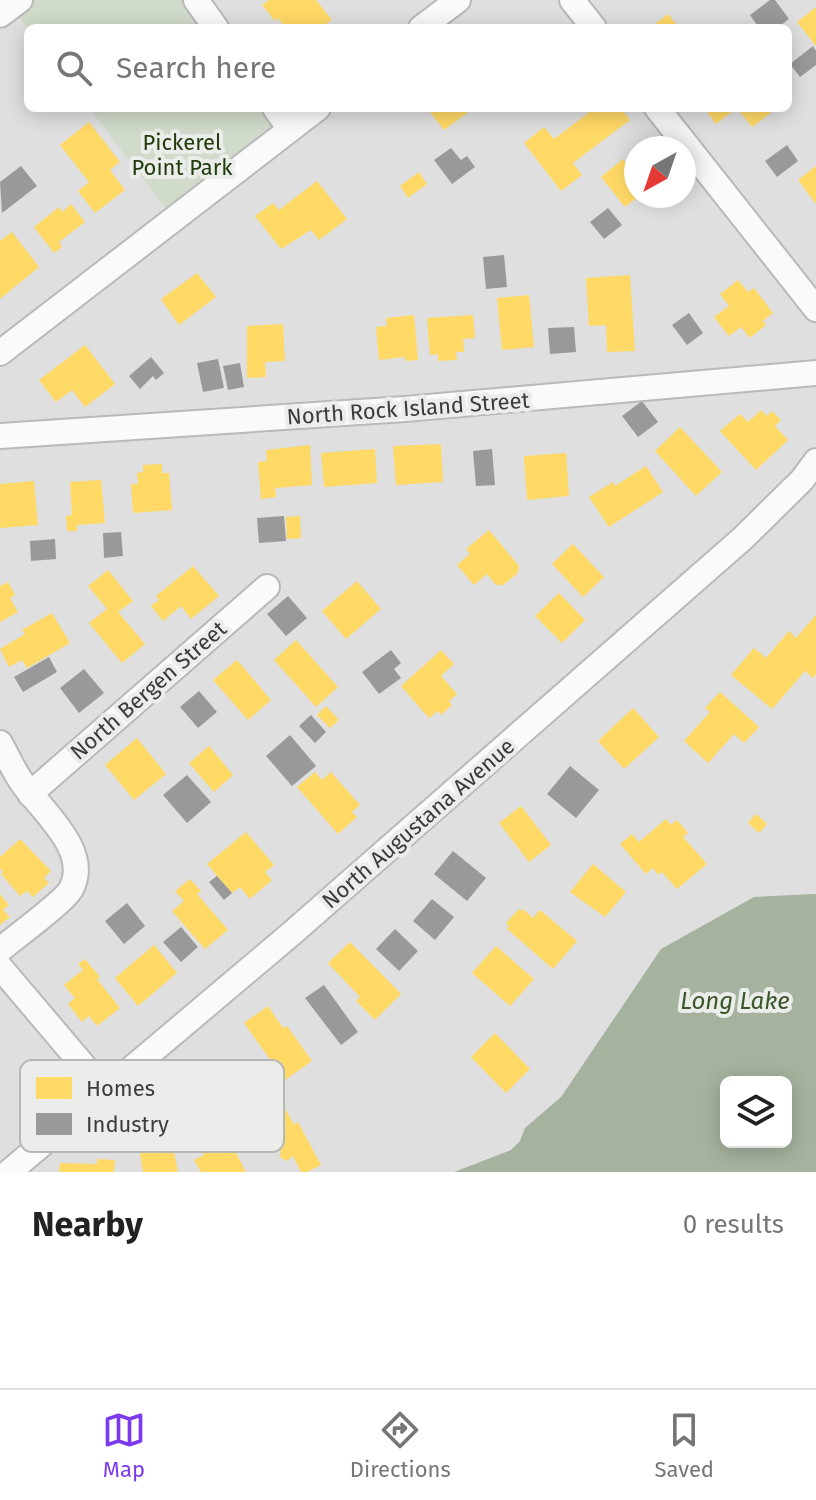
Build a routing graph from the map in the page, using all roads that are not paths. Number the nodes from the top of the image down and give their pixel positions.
1 (20, 0) edge
2 (196, 0) edge
3 (458, 0) edge
4 (572, 0) edge
5 (0, 15) edge
6 (213, 24) edge
7 (426, 24) edge
8 (591, 24) edge
9 (278, 112) edge
10 (313, 112) edge
11 (660, 112) edge
12 (290, 129) junction
13 (816, 309) edge
14 (0, 353) edge
15 (816, 373) edge
16 (0, 436) edge
17 (816, 461) edge
18 (267, 587) dead end
19 (0, 743) edge
20 (30, 794) junction
21 (0, 950) edge
22 (0, 967) edge
23 (79, 1060) edge
24 (142, 1060) edge
25 (33, 1152) edge
26 (9, 1172) edge

1 - 5 street
2 - 6 street
3 - 7 street
4 - 8 street
9 - 12 street
10 - 12 street
11 - 13 street
12 - 14 street
15 - 16 street, North Rock Island Street
17 - 24 street, North Augustana Avenue
18 - 20 street, North Bergen Street
19 - 20 street
20 - 21 street
22 - 23 street
25 - 26 street, North Augustana Avenue

